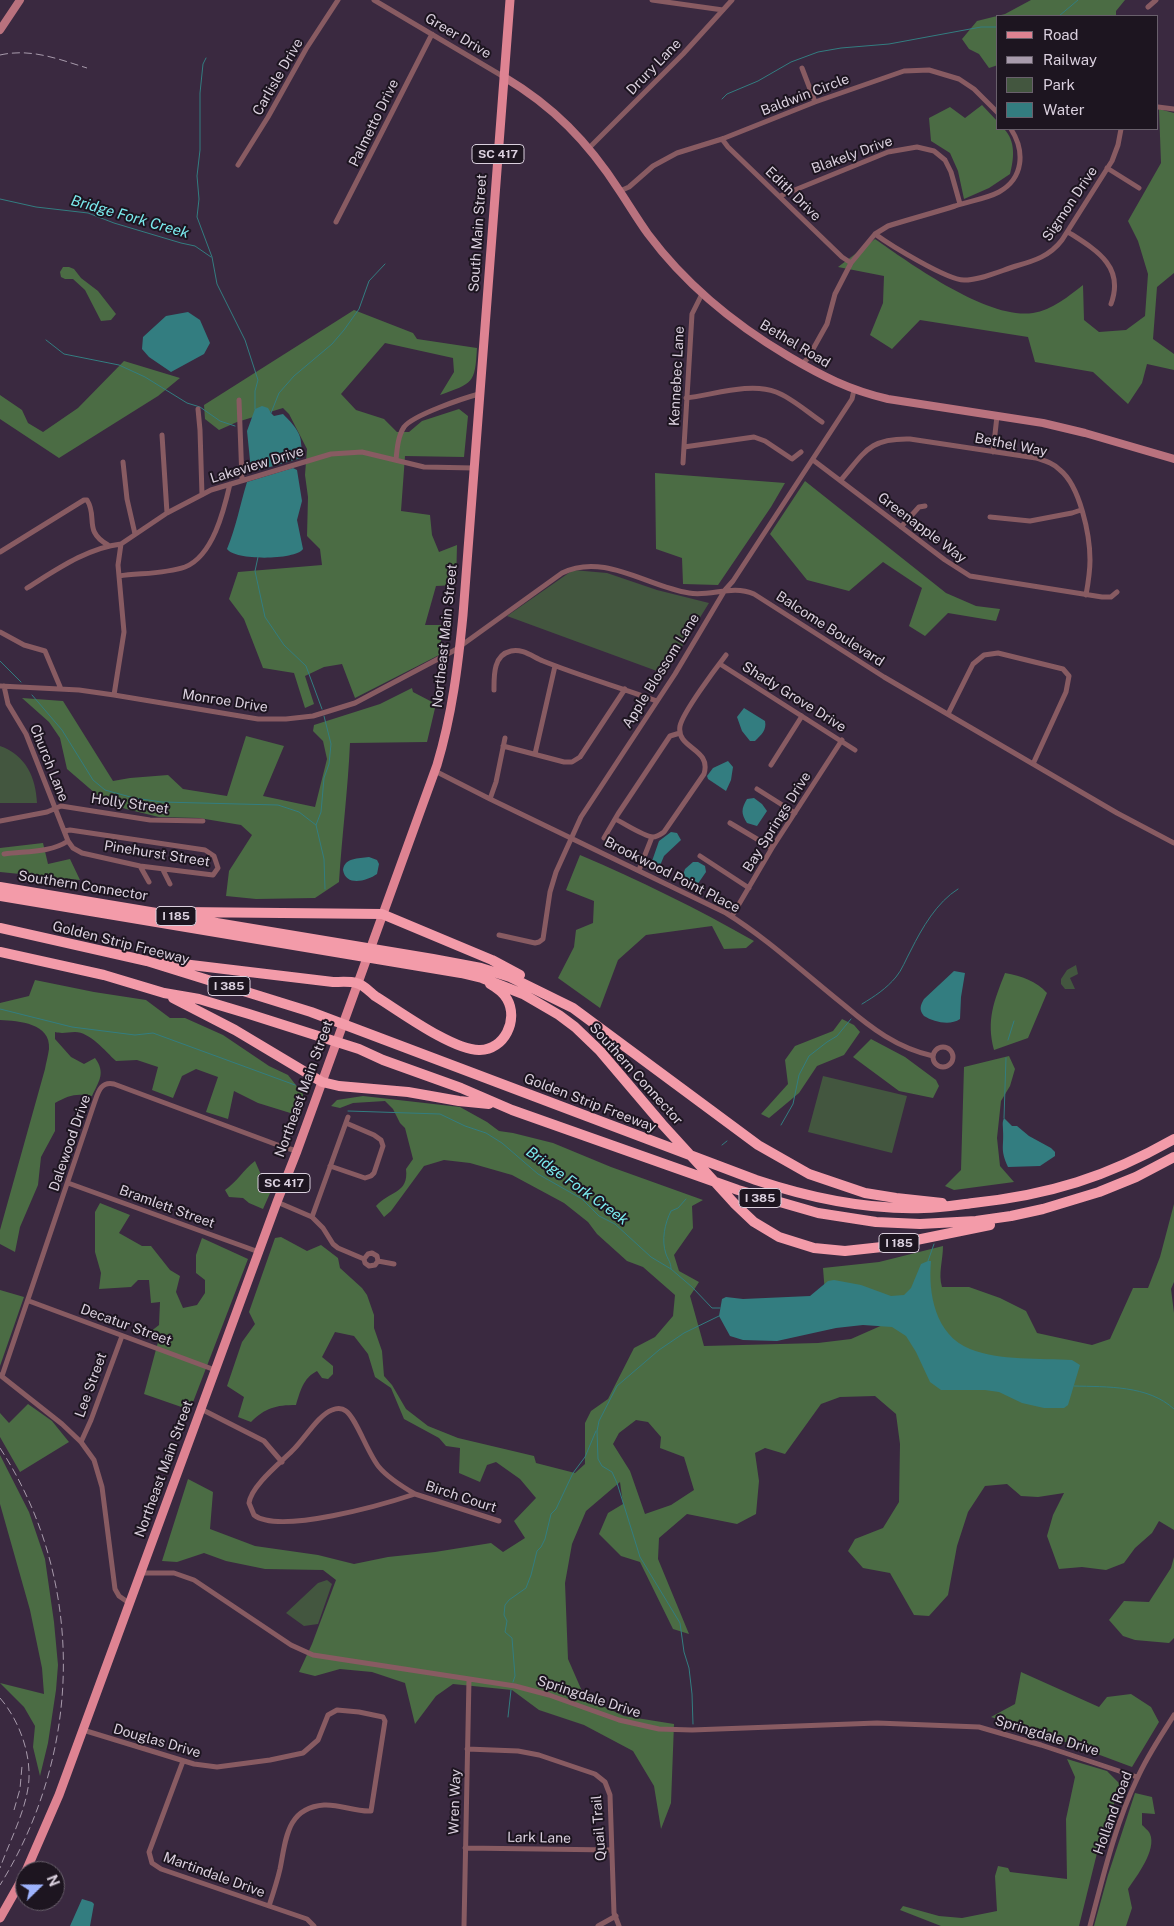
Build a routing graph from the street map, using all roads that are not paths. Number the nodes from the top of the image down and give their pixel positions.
1 (20, 0) edge
2 (338, 0) edge
3 (374, 0) edge
4 (510, 0) edge
5 (652, 0) edge
6 (732, 0) edge
7 (1156, 0) edge
8 (1148, 7) dead end
9 (723, 10) junction
10 (0, 30) edge
11 (432, 34) junction
12 (802, 68) dead end
13 (504, 77) junction
14 (815, 102) junction
15 (1159, 107) edge
16 (1174, 109) edge
17 (996, 111) edge
18 (1012, 130) edge
19 (1121, 130) edge
20 (722, 139) junction
21 (589, 148) junction
22 (238, 165) dead end
23 (1107, 168) junction
24 (1140, 188) dead end
25 (620, 191) junction
26 (780, 196) junction
27 (960, 204) junction
28 (336, 222) dead end
29 (1068, 232) junction
30 (875, 234) junction
31 (850, 263) junction
32 (702, 294) junction
33 (1111, 304) dead end
34 (802, 364) junction
35 (854, 390) junction
36 (479, 394) junction
37 (686, 398) junction
38 (239, 400) dead end
39 (198, 409) dead end
40 (998, 416) junction
41 (822, 422) dead end
42 (162, 435) dead end
43 (684, 448) junction
44 (802, 452) dead end
45 (994, 452) junction
46 (1174, 459) edge
47 (396, 460) junction
48 (813, 460) junction
49 (123, 462) dead end
50 (683, 463) dead end
51 (474, 468) junction
52 (242, 480) junction
53 (840, 480) junction
54 (230, 484) junction
55 (202, 494) junction
56 (925, 506) dead end
57 (1081, 510) junction
58 (167, 513) junction
59 (990, 517) dead end
60 (901, 527) junction
61 (135, 534) junction
62 (121, 544) junction
63 (108, 546) junction
64 (0, 552) edge
65 (119, 576) junction
66 (27, 588) dead end
67 (725, 590) junction
68 (1117, 592) dead end
69 (1086, 595) junction
70 (0, 632) edge
71 (460, 646) junction
72 (726, 655) dead end
73 (720, 664) junction
74 (555, 666) junction
75 (2, 686) edge
76 (61, 689) junction
77 (494, 690) dead end
78 (625, 690) junction
79 (114, 694) junction
80 (657, 701) junction
81 (948, 714) junction
82 (802, 716) junction
83 (680, 732) junction
84 (505, 738) dead end
85 (842, 740) junction
86 (503, 746) junction
87 (855, 750) dead end
88 (535, 754) junction
89 (1033, 764) junction
90 (771, 765) dead end
91 (435, 771) junction
92 (757, 789) dead end
93 (490, 799) junction
94 (55, 808) junction
95 (795, 813) junction
96 (615, 819) junction
97 (0, 821) edge
98 (203, 821) dead end
99 (730, 823) dead end
100 (64, 831) junction
101 (571, 837) junction
102 (652, 837) junction
103 (604, 838) dead end
104 (68, 841) junction
105 (1174, 843) edge
106 (73, 848) joint
107 (772, 848) junction
108 (4, 854) dead end
109 (700, 856) dead end
110 (140, 866) junction
111 (163, 870) junction
112 (639, 870) junction
113 (149, 882) dead end
114 (170, 884) dead end
115 (0, 887) edge
116 (749, 888) junction
117 (0, 896) edge
118 (152, 912) junction
119 (382, 914) junction
120 (732, 916) junction
121 (0, 928) edge
122 (499, 935) dead end
123 (351, 950) junction
124 (0, 952) edge
125 (382, 955) junction
126 (147, 961) junction
127 (469, 975) junction
128 (357, 983) junction
129 (164, 993) junction
130 (573, 1008) junction
131 (932, 1056) junction
132 (322, 1082) junction
133 (500, 1104) junction
134 (348, 1117) dead end
135 (346, 1124) junction
136 (1174, 1139) edge
137 (297, 1151) junction
138 (1174, 1157) edge
139 (330, 1166) junction
140 (68, 1183) junction
141 (1073, 1201) junction
142 (277, 1202) junction
143 (960, 1204) junction
144 (312, 1217) junction
145 (259, 1252) junction
146 (364, 1259) junction
147 (378, 1261) junction
148 (394, 1264) dead end
149 (29, 1301) junction
150 (122, 1336) junction
151 (215, 1370) junction
152 (1, 1375) edge
153 (201, 1409) junction
154 (81, 1442) junction
155 (282, 1462) junction
156 (415, 1494) junction
157 (499, 1522) dead end
158 (141, 1573) junction
159 (130, 1604) junction
160 (469, 1679) junction
161 (1174, 1715) edge
162 (83, 1730) junction
163 (467, 1749) junction
164 (183, 1761) junction
165 (1137, 1777) junction
166 (465, 1848) junction
167 (612, 1850) junction
168 (31, 1861) edge
169 (15, 1891) edge
170 (269, 1906) junction
171 (616, 1916) junction
172 (0, 1918) edge
173 (314, 1926) edge
174 (464, 1926) edge
175 (598, 1926) edge
176 (619, 1926) edge
177 (1090, 1926) edge

1 - 10 street
2 - 22 street, Carlisle Drive
3 - 11 street, Greer Drive
4 - 13 main road, South Main Street / SC 417
5 - 9 street
6 - 9 street, Drury Lane
7 - 8 street
9 - 21 street, Drury Lane
11 - 13 street, Greer Drive
11 - 28 street, Palmetto Drive
12 - 14 street
13 - 21 street, Bethel Road
13 - 36 main road, South Main Street / SC 417
14 - 17 street, Baldwin Circle
14 - 20 street, Baldwin Circle
15 - 16 street
18 - 27 street
19 - 23 street, Sigmon Drive
20 - 25 street, Baldwin Circle
20 - 26 street, Edith Drive
21 - 25 street, Bethel Road
23 - 24 street
23 - 29 street, Sigmon Drive
25 - 32 street, Bethel Road
26 - 27 street, Blakely Drive
26 - 31 street, Edith Drive
27 - 30 street
29 - 30 street, Sigmon Drive
29 - 33 street
30 - 31 street
31 - 34 street
32 - 34 street, Bethel Road
32 - 37 street, Kennebec Lane
34 - 35 street, Bethel Road
35 - 40 street, Bethel Road
35 - 48 street, Apple Blossom Lane
36 - 47 street
36 - 51 main road, South Main Street / SC 417
37 - 41 street
37 - 43 street, Kennebec Lane
38 - 52 street
39 - 55 street
40 - 45 street
40 - 46 street, Bethel Road
42 - 58 street
43 - 44 street
43 - 50 street, Kennebec Lane
45 - 53 street, Bethel Way
45 - 57 street, Bethel Way
47 - 51 street, Lakeview Drive
47 - 52 street, Lakeview Drive
48 - 53 street, Greenapple Way
48 - 67 street, Apple Blossom Lane
49 - 61 street
51 - 71 main road, Northeast Main Street / SC 417
52 - 54 street, Lakeview Drive
53 - 60 street, Greenapple Way
54 - 55 street, Lakeview Drive
54 - 65 street
55 - 58 street, Lakeview Drive
56 - 60 street
57 - 59 street
57 - 69 street, Bethel Way
58 - 61 street, Lakeview Drive
60 - 69 street, Greenapple Way
61 - 62 street, Lakeview Drive
62 - 63 street
62 - 65 street
63 - 64 street
63 - 66 street
65 - 79 street
67 - 71 street, Balcome Boulevard
67 - 80 street, Apple Blossom Lane
67 - 81 street, Balcome Boulevard
68 - 69 street, Greenapple Way
70 - 76 street
71 - 79 street, Monroe Drive
71 - 91 main road, Northeast Main Street / SC 417
72 - 73 street
73 - 82 street, Shady Grove Drive
73 - 83 street
74 - 77 street
74 - 78 street
74 - 88 street
75 - 76 street, Monroe Drive
75 - 94 street, Church Lane
76 - 79 street, Monroe Drive
78 - 80 street
78 - 88 street
80 - 101 street, Apple Blossom Lane
81 - 89 street, Balcome Boulevard
81 - 89 street
82 - 85 street, Shady Grove Drive
82 - 90 street
83 - 96 street
83 - 102 street
84 - 86 street
85 - 87 street, Shady Grove Drive
85 - 95 street, Bay Springs Drive
86 - 88 street
86 - 93 street
89 - 105 street, Balcome Boulevard
91 - 93 street, Brookwood Point Place
91 - 119 main road, Northeast Main Street / SC 417
92 - 95 street
93 - 101 street, Brookwood Point Place
94 - 97 street, Holly Street
94 - 98 street, Holly Street
94 - 100 street, Church Lane
95 - 107 street, Bay Springs Drive
96 - 102 street
96 - 103 street
99 - 107 street
100 - 104 street, Church Lane
100 - 111 street, Pinehurst Street
101 - 112 street, Brookwood Point Place
101 - 122 street, Apple Blossom Lane
102 - 112 street
104 - 106 street, Church Lane
104 - 108 street
106 - 110 street, Pinehurst Street
107 - 116 street, Bay Springs Drive
109 - 116 street
110 - 111 street, Pinehurst Street
110 - 113 street
111 - 114 street
112 - 120 street, Brookwood Point Place
115 - 118 highway, Southern Connector / I 185
116 - 120 street, Bay Springs Drive
117 - 123 highway, Southern Connector / I 185
118 - 119 highway
118 - 123 highway, Southern Connector / I 185
119 - 128 main road, Northeast Main Street / SC 417
119 - 130 highway
120 - 131 street, Brookwood Point Place
121 - 126 highway, Golden Strip Freeway / I 385
123 - 125 highway, Southern Connector / I 185
124 - 129 highway, I 385
125 - 127 highway, Southern Connector / I 185
125 - 130 highway, Southern Connector / I 185
126 - 128 highway
126 - 143 highway, Golden Strip Freeway / I 385
127 - 128 highway
127 - 141 highway, Southern Connector / I 185
128 - 132 main road, Northeast Main Street / SC 417
129 - 132 highway
129 - 133 highway, I 385
130 - 143 highway, Southern Connector / I 185
131 - 131 street
132 - 133 highway
132 - 137 main road, Northeast Main Street / SC 417
133 - 141 highway, I 385
134 - 135 street
135 - 139 street
135 - 139 street
136 - 143 highway, Golden Strip Freeway / I 385
137 - 140 street, Dalewood Drive
137 - 142 main road, Northeast Main Street / SC 417
138 - 141 highway, I 385
139 - 144 street
140 - 145 street, Bramlett Street
140 - 149 street, Dalewood Drive
142 - 144 street
142 - 145 main road, Northeast Main Street / SC 417
144 - 146 street
145 - 151 main road, Northeast Main Street / SC 417
146 - 147 street
146 - 147 street
147 - 148 street
149 - 150 street, Decatur Street
149 - 152 street, Dalewood Drive
150 - 151 street, Decatur Street
150 - 154 street, Lee Street
151 - 153 main road, Northeast Main Street / SC 417
152 - 154 street
153 - 155 street
153 - 158 main road, Northeast Main Street / SC 417
154 - 159 street
155 - 156 street, Birch Court
155 - 156 street
156 - 157 street, Birch Court
158 - 159 main road, Northeast Main Street / SC 417
158 - 160 street, Springdale Drive
159 - 162 main road, Northeast Main Street / SC 417
160 - 163 street, Wren Way
160 - 165 street, Springdale Drive
161 - 165 street, Holland Road
162 - 164 street, Douglas Drive
162 - 168 main road, Northeast Main Street / SC 417
163 - 166 street, Wren Way
163 - 167 street, Quail Trail
164 - 170 street, Martindale Drive
164 - 170 street, Douglas Drive
165 - 177 street, Holland Road
166 - 167 street, Lark Lane
166 - 174 street, Wren Way
167 - 171 street, Quail Trail
169 - 172 main road, Northeast Main Street / SC 417
170 - 173 street, Martindale Drive
171 - 175 street
171 - 176 street, Quail Trail

